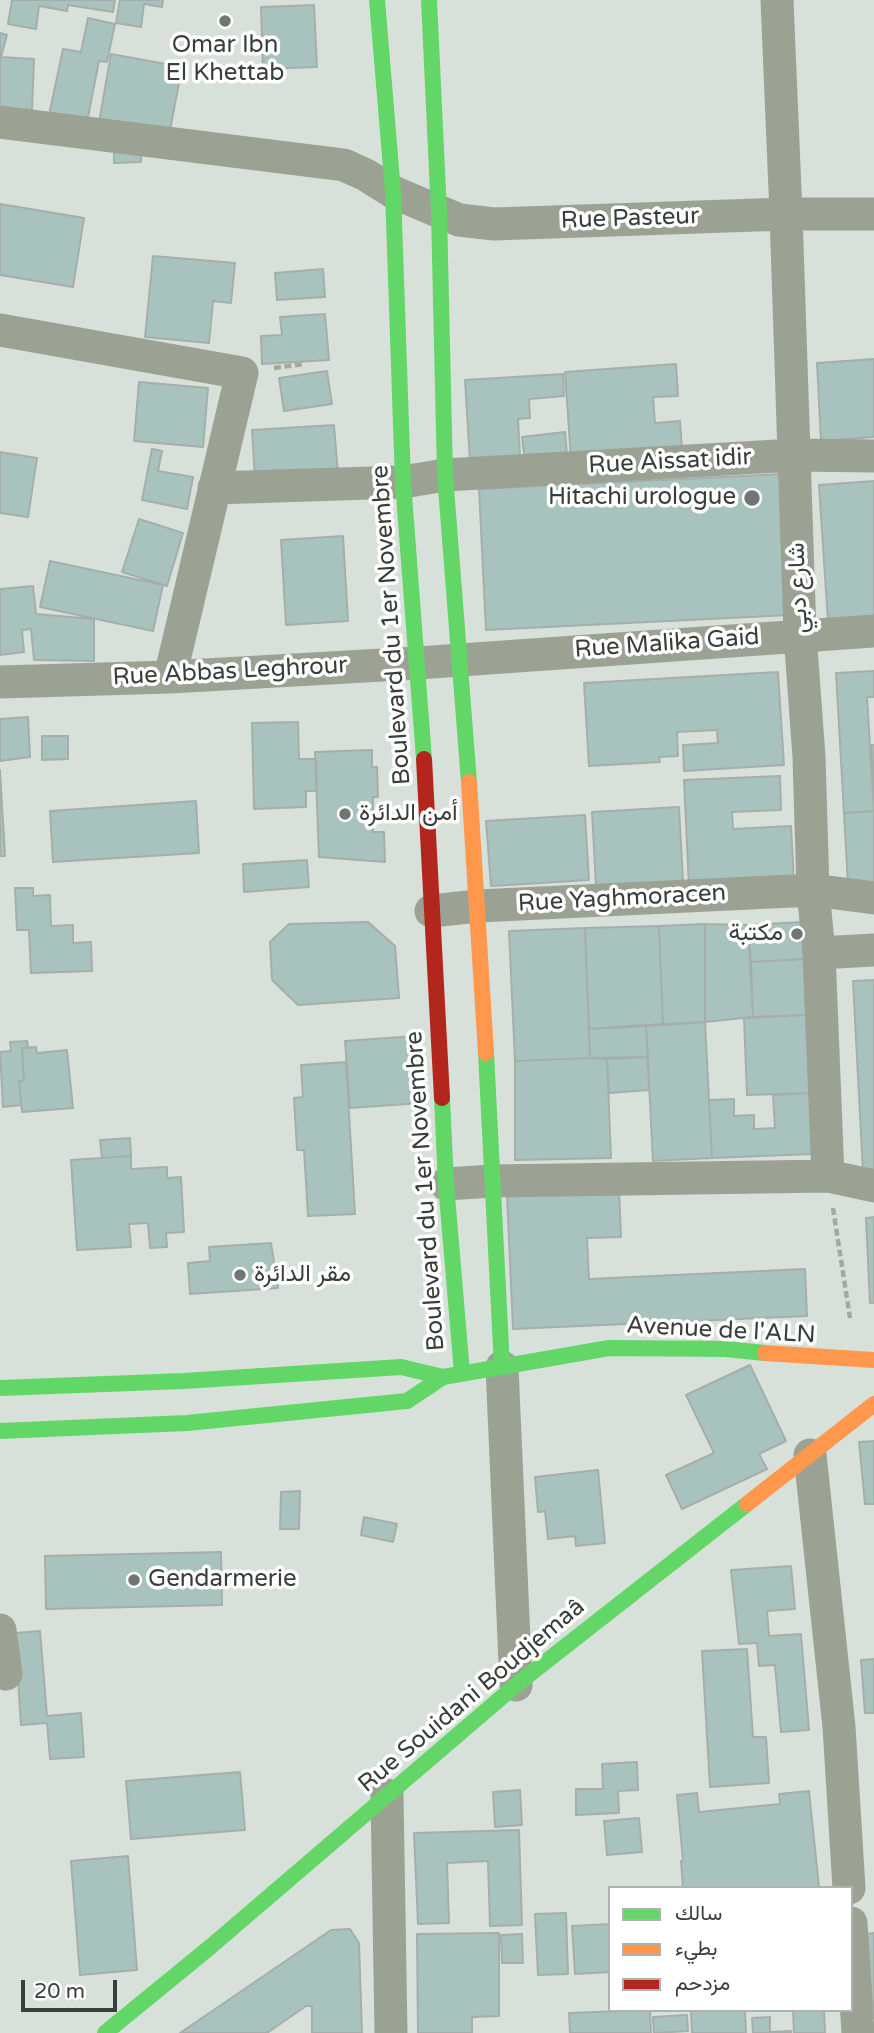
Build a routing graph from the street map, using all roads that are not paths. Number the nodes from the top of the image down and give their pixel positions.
1 (377, 0) edge
2 (429, 0) edge
3 (777, 0) edge
4 (0, 122) edge
5 (393, 192) junction
6 (439, 214) junction
7 (786, 214) junction
8 (874, 214) edge
9 (0, 330) edge
10 (795, 455) junction
11 (874, 456) edge
12 (445, 475) junction
13 (404, 482) junction
14 (215, 488) junction
15 (874, 631) edge
16 (800, 634) junction
17 (461, 660) junction
18 (418, 663) junction
19 (170, 677) junction
20 (0, 682) edge
21 (813, 890) junction
22 (874, 898) edge
23 (478, 906) junction
24 (431, 911) junction
25 (874, 950) edge
26 (818, 953) junction
27 (828, 1176) junction
28 (493, 1181) junction
29 (446, 1184) junction
30 (874, 1186) edge
31 (874, 1360) edge
32 (502, 1367) junction
33 (462, 1373) junction
34 (443, 1377) junction
35 (184, 1381) junction
36 (0, 1388) edge
37 (874, 1404) edge
38 (187, 1423) junction
39 (0, 1431) edge
40 (810, 1455) junction
41 (0, 1630) edge
42 (6, 1674) dead end
43 (516, 1685) junction
44 (387, 1795) junction
45 (849, 1886) edge
46 (853, 1954) edge
47 (105, 2033) edge
48 (391, 2033) edge
49 (858, 2033) edge

1 - 5 main road, Boulevard du 1er Novembre
2 - 6 main road
3 - 7 street, شارع دبي
4 - 5 street, Rue Pasteur
5 - 6 street, Rue Pasteur
5 - 13 main road, Boulevard du 1er Novembre
6 - 7 street, Rue Pasteur
6 - 12 main road
7 - 8 street, Rue Pasteur
7 - 10 street, شارع دبي
9 - 14 street
10 - 11 street, Rue Aissat idir
10 - 12 street, Rue Aissat idir
10 - 16 street, شارع دبي
12 - 13 street, Rue Aissat idir
12 - 17 main road
13 - 14 street, Rue Aissat idir
13 - 18 main road, Boulevard du 1er Novembre
14 - 19 street
15 - 16 street, Rue Malika Gaid
16 - 17 street, Rue Malika Gaid
16 - 21 street, شارع دبي
17 - 18 street, Rue Abbas Leghrour
17 - 23 main road
18 - 19 street, Rue Abbas Leghrour
18 - 24 main road, Boulevard du 1er Novembre
19 - 20 street, Rue Abbas Leghrour
21 - 22 street, Rue Yaghmoracen
21 - 23 street, Rue Yaghmoracen
21 - 26 street, شارع دبي
23 - 24 street, Rue Yaghmoracen
23 - 28 main road
24 - 29 main road, Boulevard du 1er Novembre
25 - 26 street
26 - 27 street, شارع دبي
27 - 28 street
27 - 30 street
28 - 29 street
28 - 32 main road
29 - 33 main road, Boulevard du 1er Novembre
31 - 32 main road, Avenue de l'ALN
32 - 33 main road, Avenue de l'ALN
32 - 43 street
33 - 34 main road, Avenue de l'ALN
34 - 35 main road
34 - 38 main road
35 - 36 main road
35 - 38 main road
37 - 40 main road, Rue Souidani Boudjemaâ
38 - 39 main road
40 - 43 main road, Rue Souidani Boudjemaâ
40 - 45 street
41 - 42 street
43 - 44 main road, Rue Souidani Boudjemaâ
44 - 47 main road, Rue Souidani Boudjemaâ
44 - 48 street
46 - 49 street

